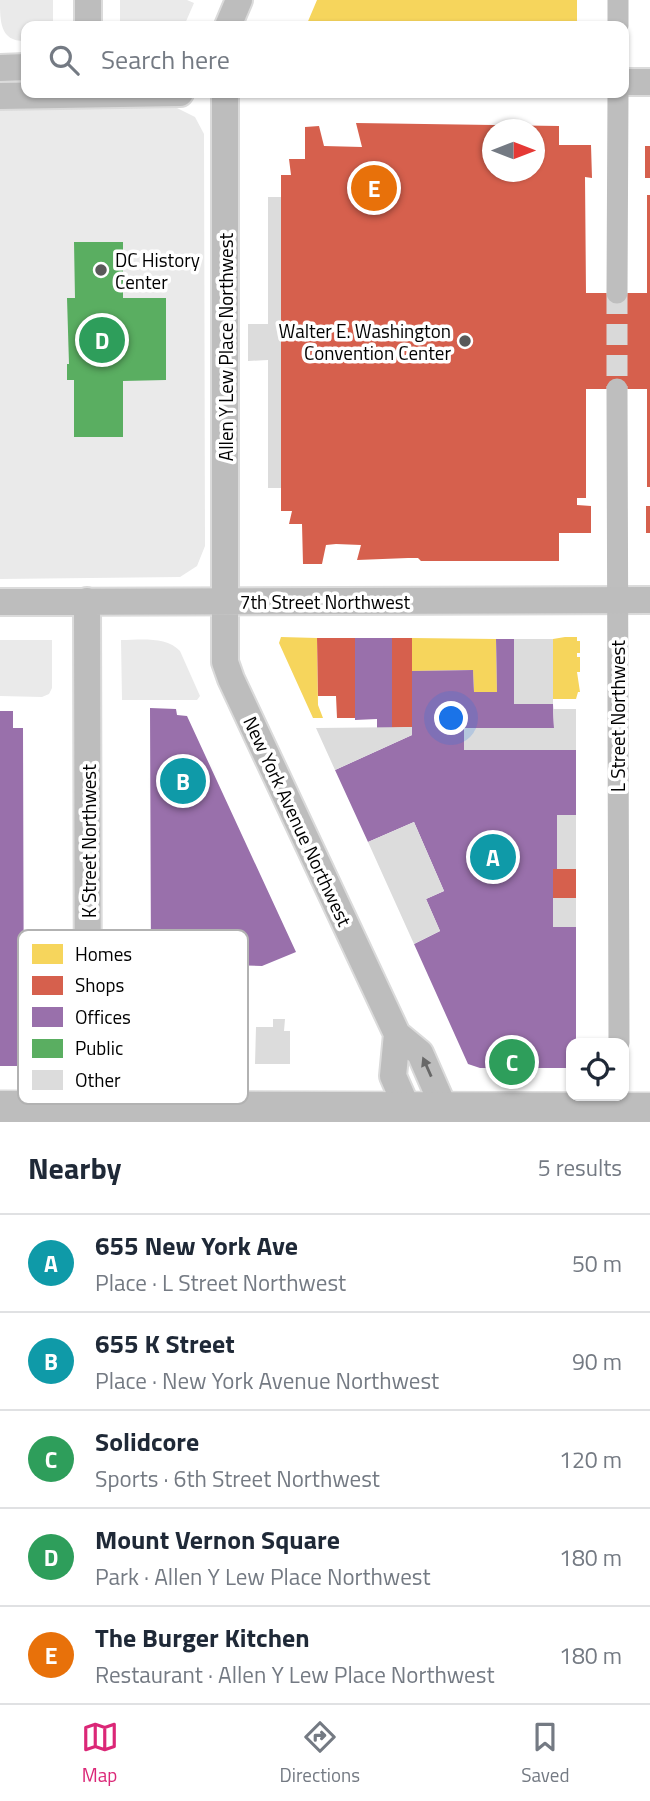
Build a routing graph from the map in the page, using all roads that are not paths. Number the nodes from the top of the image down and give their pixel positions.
1 (88, 0) edge
2 (239, 0) edge
3 (618, 0) edge
4 (88, 21) edge
5 (230, 21) edge
6 (618, 21) edge
7 (21, 67) edge
8 (0, 68) edge
9 (629, 82) edge
10 (650, 82) edge
11 (0, 96) edge
12 (21, 96) edge
13 (225, 98) edge
14 (618, 98) edge
15 (617, 293) tunnel mouth
16 (617, 389) tunnel mouth
17 (650, 600) edge
18 (0, 601) edge
19 (87, 601) junction
20 (225, 601) junction
21 (616, 601) junction
22 (88, 930) edge
23 (397, 1034) junction
24 (619, 1038) edge
25 (0, 1107) edge
26 (627, 1109) edge
27 (84, 1115) edge
28 (410, 1115) edge
29 (447, 1115) edge

1 - 4 main road
2 - 5 main road
3 - 6 street
7 - 8 main road
9 - 10 main road
11 - 12 main road
13 - 20 main road, Allen Y Lew Place Northwest
14 - 15 street
16 - 21 street, L Street Northwest
17 - 21 main road, 7th Street Northwest
18 - 19 main road, 7th Street Northwest
19 - 20 main road, 7th Street Northwest
19 - 22 main road, K Street Northwest
20 - 21 main road, 7th Street Northwest
20 - 23 main road, New York Avenue Northwest
21 - 24 street, L Street Northwest
23 - 28 main road
29 -> 23 main road, New York Avenue Northwest
25 - 27 highway
26 - 29 highway
27 - 28 highway
28 - 29 highway

